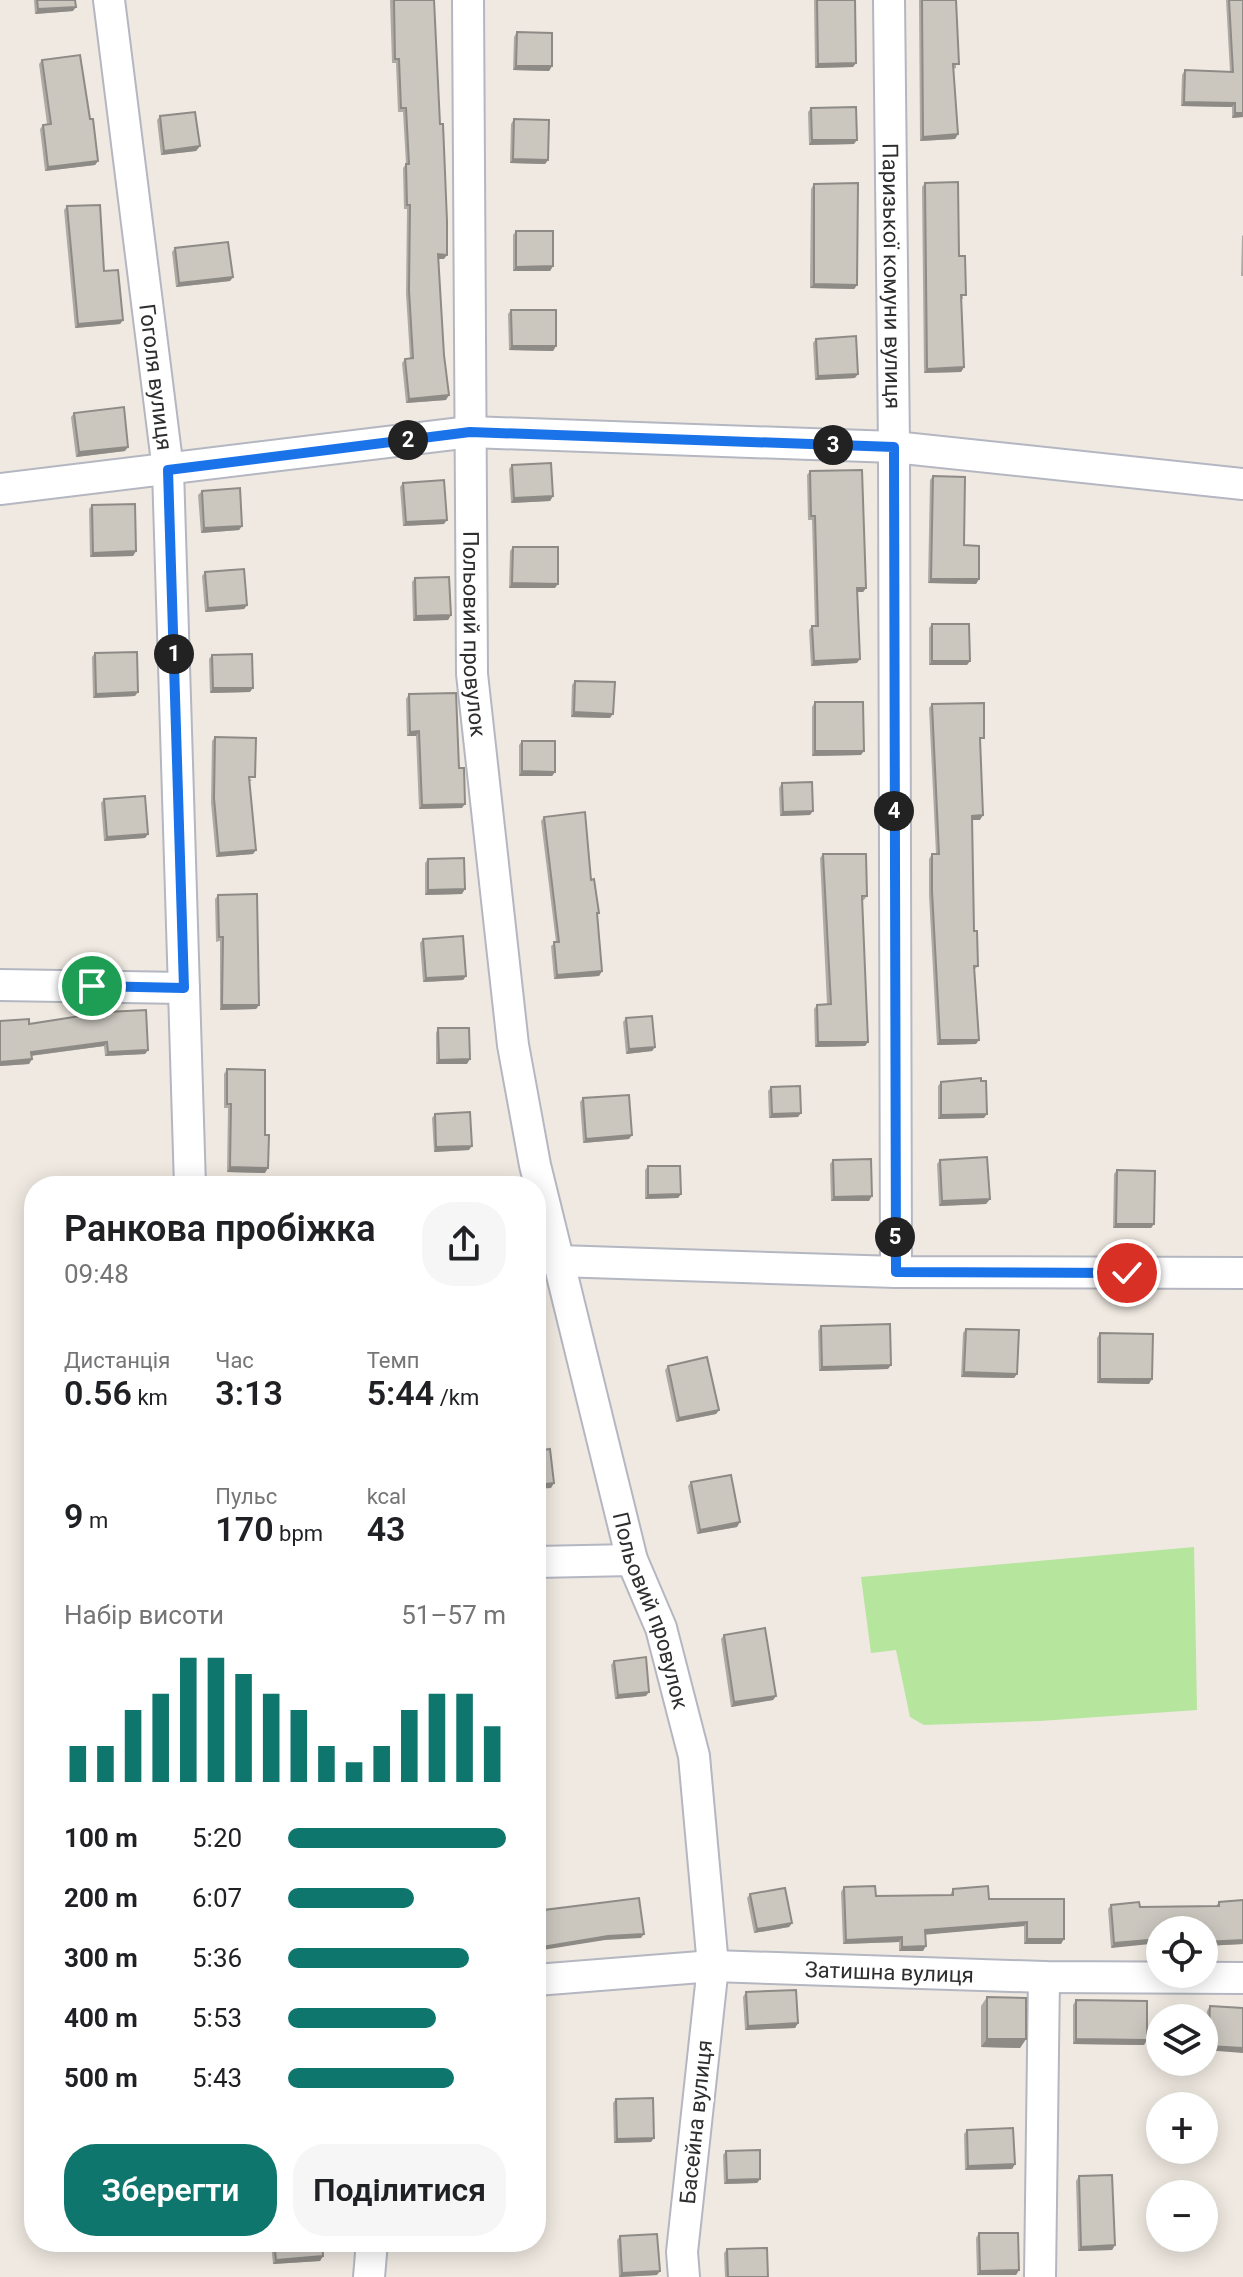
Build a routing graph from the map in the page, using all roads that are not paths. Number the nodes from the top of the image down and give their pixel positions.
1 (109, 0) edge
2 (468, 0) edge
3 (889, 0) edge
4 (470, 432) junction
5 (894, 447) junction
6 (168, 470) junction
7 (1243, 484) edge
8 (0, 489) edge
9 (0, 985) edge
10 (184, 988) junction
11 (190, 1176) edge
12 (538, 1176) edge
13 (546, 1211) edge
14 (558, 1261) junction
15 (896, 1272) junction
16 (1243, 1273) edge
17 (632, 1560) junction
18 (546, 1562) edge
19 (713, 1966) junction
20 (1044, 1977) junction
21 (1243, 1978) edge
22 (546, 1979) edge
23 (371, 2252) edge
24 (369, 2277) edge
25 (684, 2277) edge
26 (1040, 2277) edge

1 - 6 street, Гоголя вулиця
2 - 4 street, Польовий провулок
3 - 5 street, Паризької комуни вулиця
4 - 5 street
4 - 6 street
4 - 12 street, Польовий провулок
5 - 7 street
5 - 15 street, Паризької комуни вулиця
6 - 8 street
6 - 10 street, Гоголя вулиця
9 - 10 street
10 - 11 street, Гоголя вулиця
13 - 14 street, Польовий провулок
14 - 15 street
14 - 17 street, Польовий провулок
15 - 16 street
17 - 18 street
17 - 19 street, Польовий провулок
19 - 20 street, Затишна вулиця
19 - 22 street, Затишна вулиця
19 - 25 street, Басейна вулиця
20 - 21 street, Затишна вулиця
20 - 26 street
23 - 24 street

